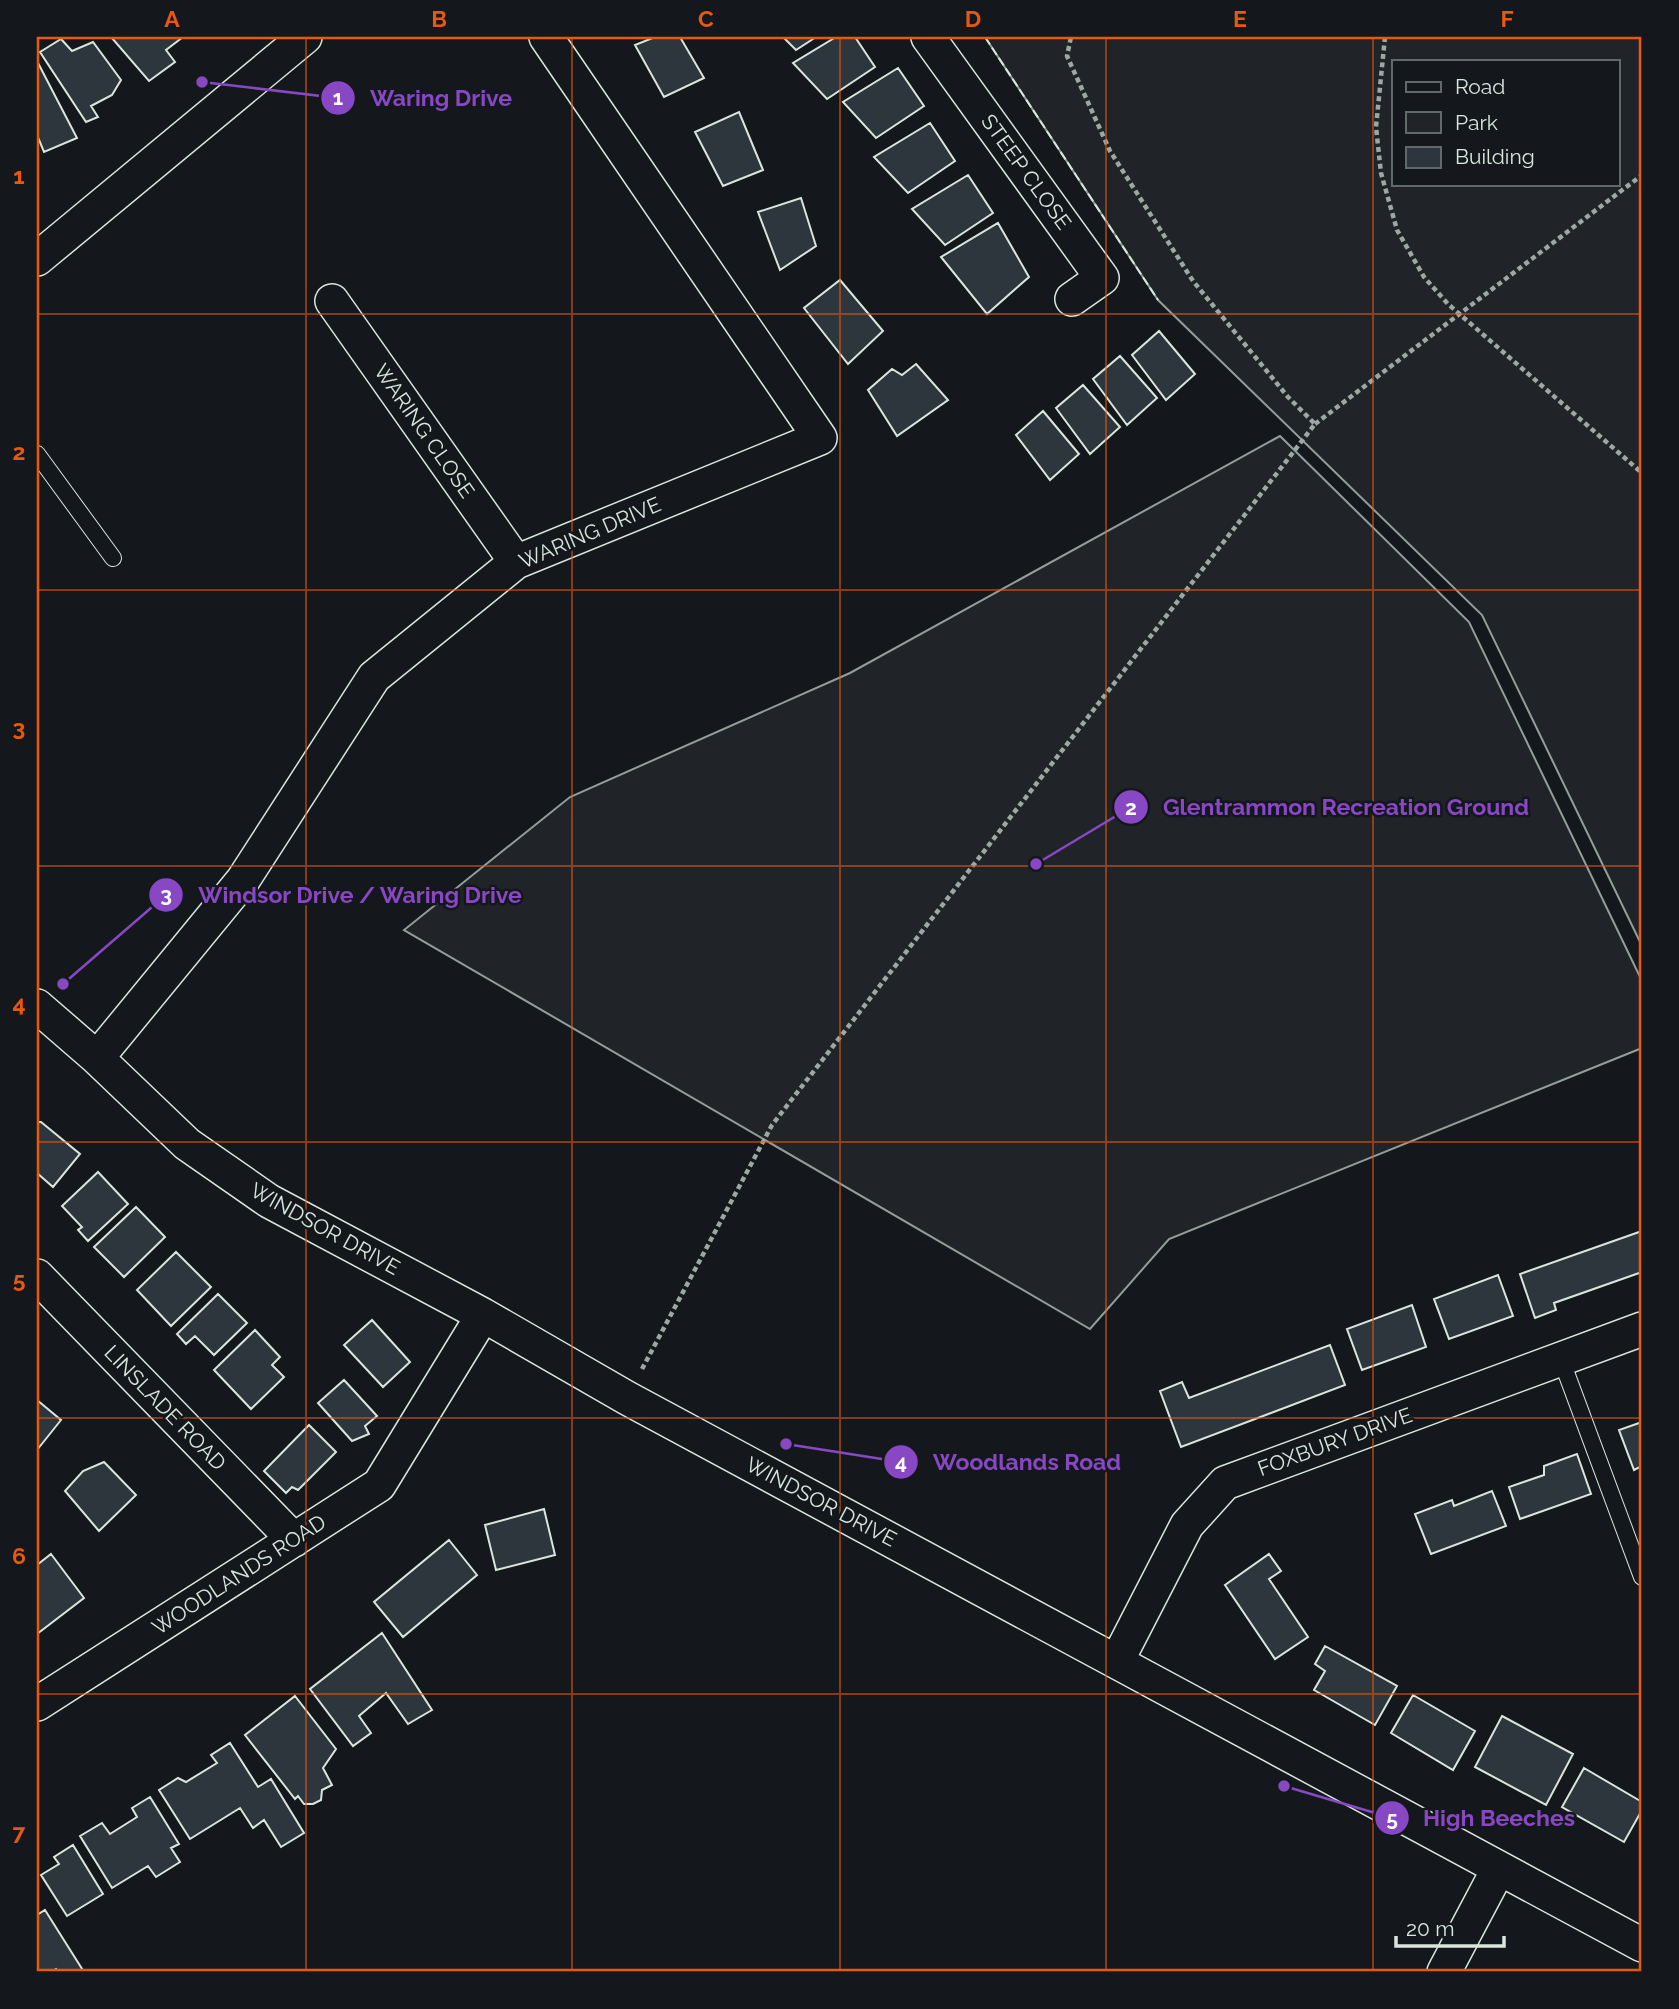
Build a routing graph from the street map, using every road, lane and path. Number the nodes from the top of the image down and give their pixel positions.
1 (305, 37) edge
2 (546, 37) edge
3 (928, 37) edge
4 (1071, 37) edge
5 (1385, 37) edge
6 (1642, 175) edge
7 (37, 259) edge
8 (1072, 299) dead end
9 (332, 300) dead end
10 (1460, 314) junction
11 (1315, 424) junction
12 (37, 454) edge
13 (1642, 473) edge
14 (113, 558) dead end
15 (516, 562) junction
16 (37, 1006) edge
17 (97, 1058) junction
18 (37, 1276) edge
19 (483, 1315) junction
20 (1642, 1329) edge
21 (1561, 1359) junction
22 (627, 1398) junction
23 (294, 1540) junction
24 (1642, 1577) edge
25 (1117, 1661) junction
26 (37, 1704) edge
27 (1499, 1868) junction
28 (1642, 1945) edge
29 (1444, 1972) edge

1 - 7 street
2 - 15 street, WARING DRIVE
3 - 8 street, STEEP CLOSE
4 - 11 path
5 - 10 path
6 - 10 path
9 - 15 street, WARING CLOSE
10 - 11 path
10 - 13 path
11 - 22 path
12 - 14 lane
15 - 17 street, WARING DRIVE
16 - 17 street, WINDSOR DRIVE
17 - 19 street, WINDSOR DRIVE
18 - 23 street, LINSLADE ROAD
19 - 22 street, WINDSOR DRIVE
19 - 23 street, WOODLANDS ROAD
20 - 21 street, FOXBURY DRIVE
21 - 24 lane
21 - 25 street, FOXBURY DRIVE
22 - 25 street, WINDSOR DRIVE
23 - 26 street, WOODLANDS ROAD
25 - 27 street, WINDSOR DRIVE
27 - 28 street, WINDSOR DRIVE
27 - 29 street

